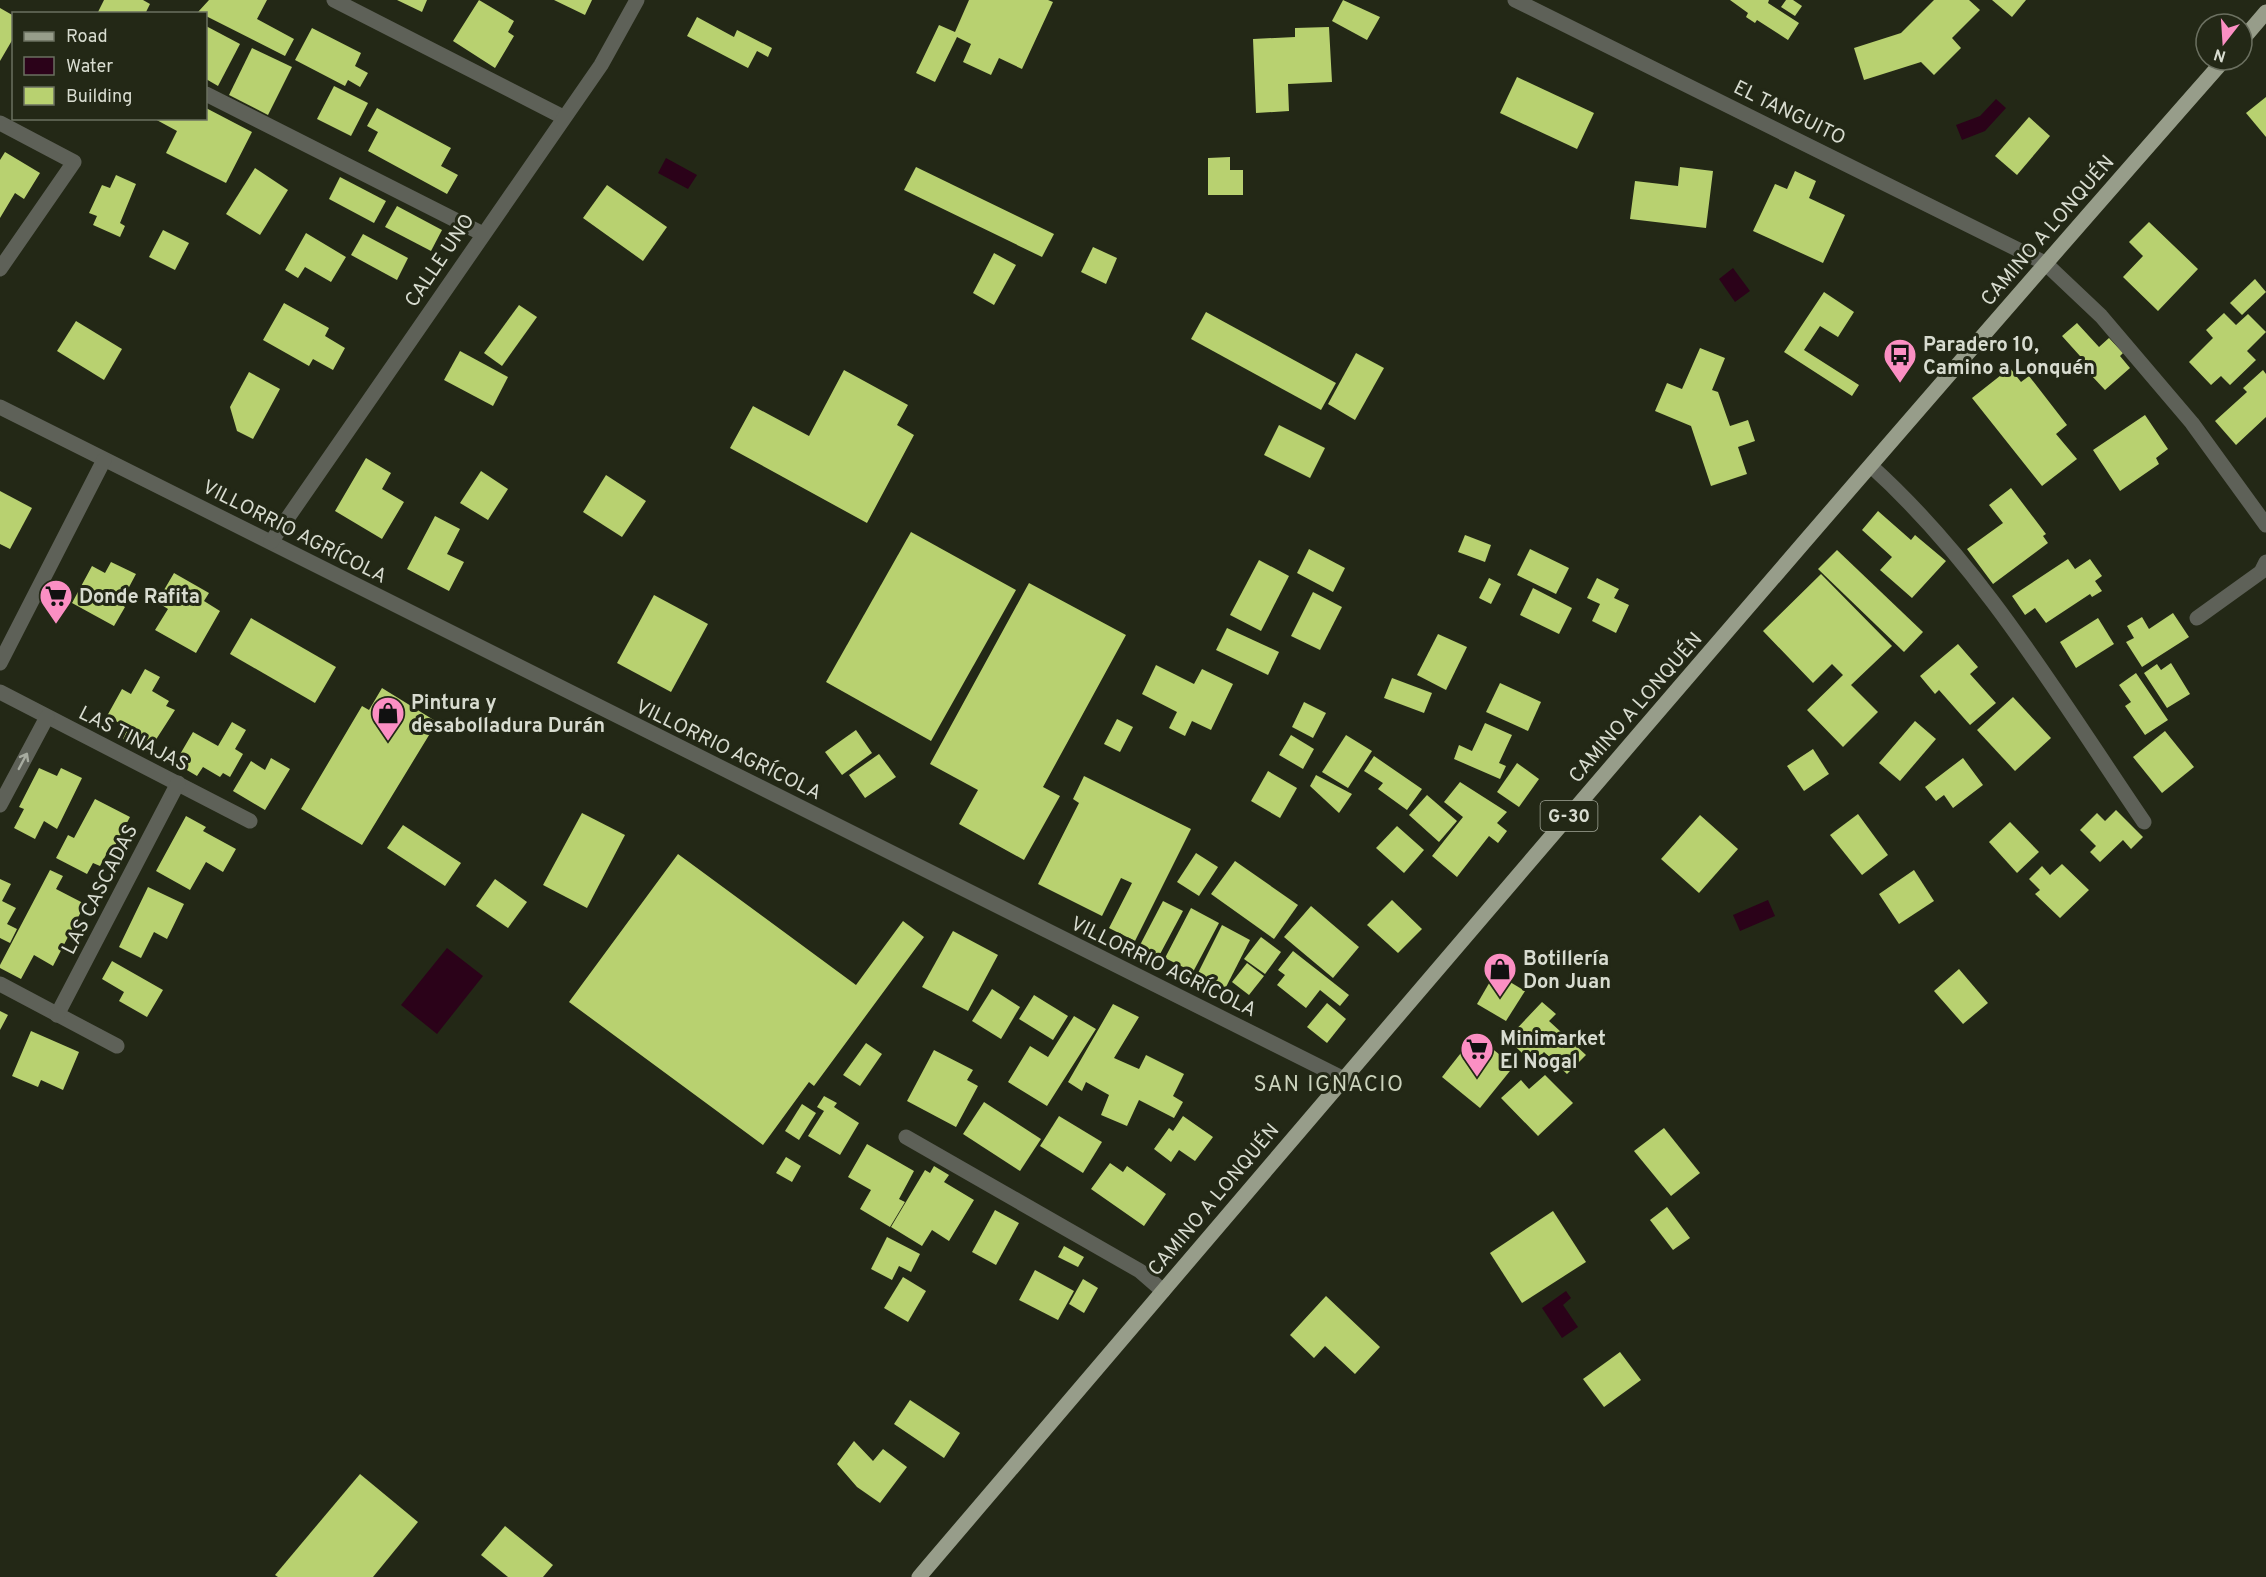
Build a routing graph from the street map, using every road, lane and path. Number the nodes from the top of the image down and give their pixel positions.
1 (334, 0) edge
2 (637, 0) edge
3 (1515, 0) edge
4 (2266, 12) edge
5 (2254, 26) edge
6 (2213, 72) edge
7 (207, 95) edge
8 (563, 117) junction
9 (0, 123) edge
10 (483, 234) junction
11 (2045, 263) junction
12 (0, 269) edge
13 (0, 407) edge
14 (105, 460) junction
15 (1871, 466) junction
16 (2266, 525) edge
17 (271, 542) junction
18 (2266, 562) edge
19 (2197, 618) dead end
20 (0, 663) edge
21 (0, 692) edge
22 (47, 717) junction
23 (178, 783) junction
24 (0, 805) edge
25 (250, 821) dead end
26 (2144, 822) dead end
27 (0, 984) edge
28 (57, 1015) junction
29 (117, 1046) dead end
30 (1344, 1079) junction
31 (906, 1137) dead end
32 (1162, 1291) junction
33 (919, 1577) edge

1 - 8 street
2 - 8 street, CALLE UNO
3 - 11 street, EL TANGUITO
4 - 5 main road
6 - 11 main road, CAMINO A LONQUÉN / G-30
7 - 10 street
8 - 10 street, CALLE UNO
9 - 12 street
10 - 17 street, CALLE UNO
11 - 15 main road, CAMINO A LONQUÉN / G-30
11 - 16 street, EL TANGUITO
13 - 14 street, VILLORRIO AGRÍCOLA
14 - 17 street, VILLORRIO AGRÍCOLA
14 - 20 street
15 - 26 street
15 - 30 main road, CAMINO A LONQUÉN / G-30
17 - 30 street, VILLORRIO AGRÍCOLA
18 - 19 street
21 - 22 street, LAS TINAJAS
22 - 23 street, LAS TINAJAS
24 -> 22 street
23 - 25 street, LAS TINAJAS
23 - 28 street, LAS CASCADAS
27 - 28 street
28 - 29 street
30 - 32 main road, CAMINO A LONQUÉN / G-30
31 - 32 street
32 - 33 main road, CAMINO A LONQUÉN / G-30

